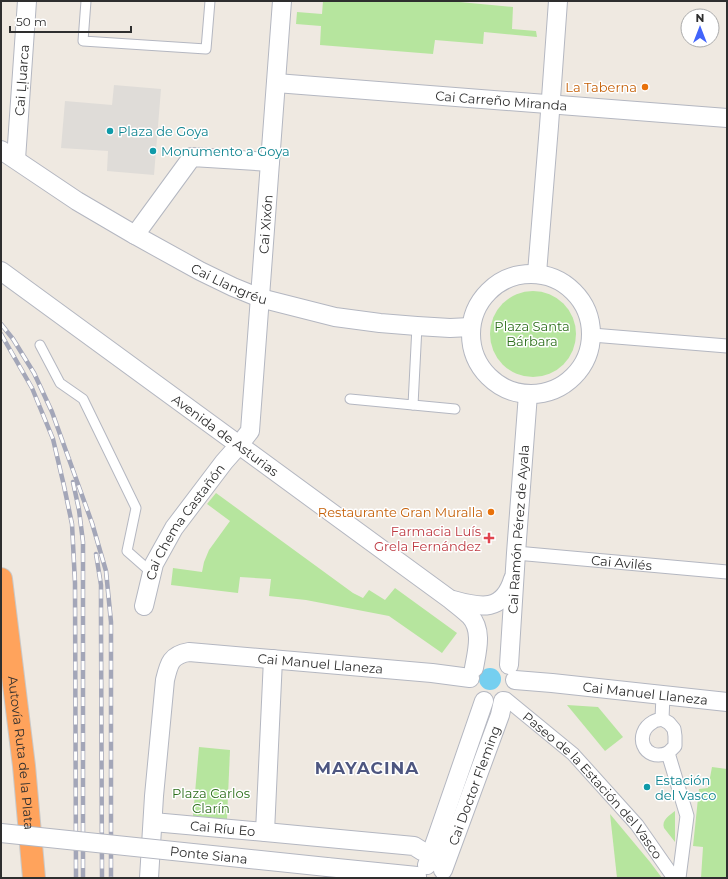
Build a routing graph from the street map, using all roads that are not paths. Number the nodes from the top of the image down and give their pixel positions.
1 (27, 1) edge
2 (86, 1) edge
3 (210, 1) edge
4 (282, 1) edge
5 (558, 1) edge
6 (276, 83) junction
7 (551, 105) junction
8 (727, 118) edge
9 (8, 155) edge
10 (270, 162) junction
11 (135, 235) junction
12 (1, 271) edge
13 (537, 273) junction
14 (260, 298) junction
15 (417, 326) junction
16 (471, 327) junction
17 (592, 335) junction
18 (40, 345) dead end
19 (727, 346) edge
20 (528, 394) junction
21 (350, 399) dead end
22 (413, 405) junction
23 (455, 409) dead end
24 (239, 445) junction
25 (516, 553) junction
26 (515, 572) junction
27 (727, 572) edge
28 (152, 573) junction
29 (1, 579) edge
30 (451, 600) junction
31 (144, 606) dead end
32 (273, 659) junction
33 (472, 673) junction
34 (512, 673) junction
35 (663, 695) junction
36 (505, 700) junction
37 (484, 701) junction
38 (727, 702) edge
39 (662, 719) junction
40 (668, 753) junction
41 (153, 822) junction
42 (265, 832) junction
43 (1, 833) edge
44 (430, 870) edge
45 (34, 878) edge
46 (153, 878) edge
47 (674, 878) edge
48 (679, 878) edge

1 - 9 street, Cai Ḷḷuarca
2 - 3 lane
4 - 6 street, Cai Xixón
5 - 7 street
6 - 7 street, Cai Carreño Miranda
6 - 10 street, Cai Xixón
7 - 8 street, Cai Carreño Miranda
7 - 13 street
9 - 11 street, Cai Llangréu
10 - 11 street
10 - 14 street, Cai Xixón
11 - 14 street, Cai Llangréu
12 - 24 street, Avenida de Asturias
13 - 16 street
13 - 17 street
14 - 15 street, Cai Llangréu
14 - 24 street, Cai Xixón
15 - 16 street, Cai Llangréu
15 - 22 lane
16 - 20 street
17 - 19 street
17 - 20 street
18 - 28 lane
20 - 25 street, Cai Ramón Pérez de Ayala
21 - 22 lane
22 - 23 lane
24 - 28 street, Cai Chema Castañón
24 - 30 street, Avenida de Asturias
25 - 26 street, Cai Ramón Pérez de Ayala
25 - 27 street, Cai Avilés
26 - 30 street, Avenida de Asturias
26 - 34 street, Cai Ramón Pérez de Ayala
28 - 31 street, Cai Chema Castañón
29 - 45 highway, Autovía Ruta de la Plata
30 - 33 street, Avenida de Asturias
32 - 33 street, Cai Manuel Llaneza
32 - 41 street, Cai Manuel Llaneza
32 - 42 street
33 - 34 street
33 - 37 street
34 - 35 street, Cai Manuel Llaneza
34 - 36 street
35 - 38 street, Cai Manuel Llaneza
35 - 39 street
36 - 37 street
36 - 44 street, Cai Doctor Fleming
36 - 47 street, Paseo de la Estación del Vasco
37 - 44 street, Cai Doctor Fleming
39 - 40 street
39 - 40 street
40 - 48 street, Paseo de la Estación del Vasco
41 - 42 street, Cai Ríu Eo
41 - 46 street
42 - 44 street, Cai Ríu Eo
43 - 44 street, Ponte Siana, bridge

